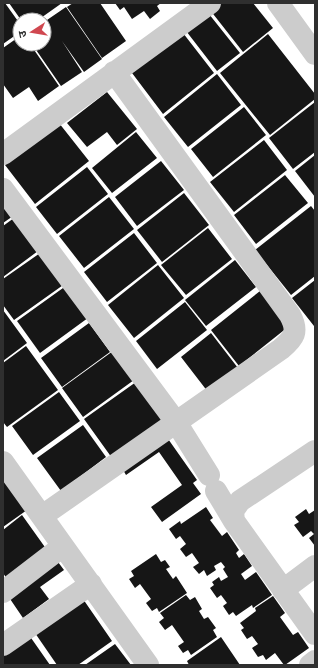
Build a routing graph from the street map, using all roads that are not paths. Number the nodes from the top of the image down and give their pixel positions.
1 (210, 3) edge
2 (278, 3) edge
3 (315, 54) edge
4 (114, 72) junction
5 (3, 154) edge
6 (3, 189) edge
7 (176, 422) junction
8 (315, 451) edge
9 (3, 462) edge
10 (42, 516) junction
11 (234, 521) junction
12 (63, 546) junction
13 (315, 566) edge
14 (91, 584) junction
15 (283, 590) junction
16 (3, 592) edge
17 (315, 634) edge
18 (3, 645) edge
19 (315, 662) edge
20 (148, 665) edge
21 (310, 665) edge

1 - 4 street
2 - 3 street
4 - 5 street
4 - 7 street
6 - 7 street
7 - 10 street
7 - 11 street
8 - 11 street
9 - 10 street
10 - 12 street
11 - 15 street
12 - 14 street
12 - 16 street
13 - 15 street
14 - 18 street
14 - 20 street
15 - 17 street
19 - 21 street

